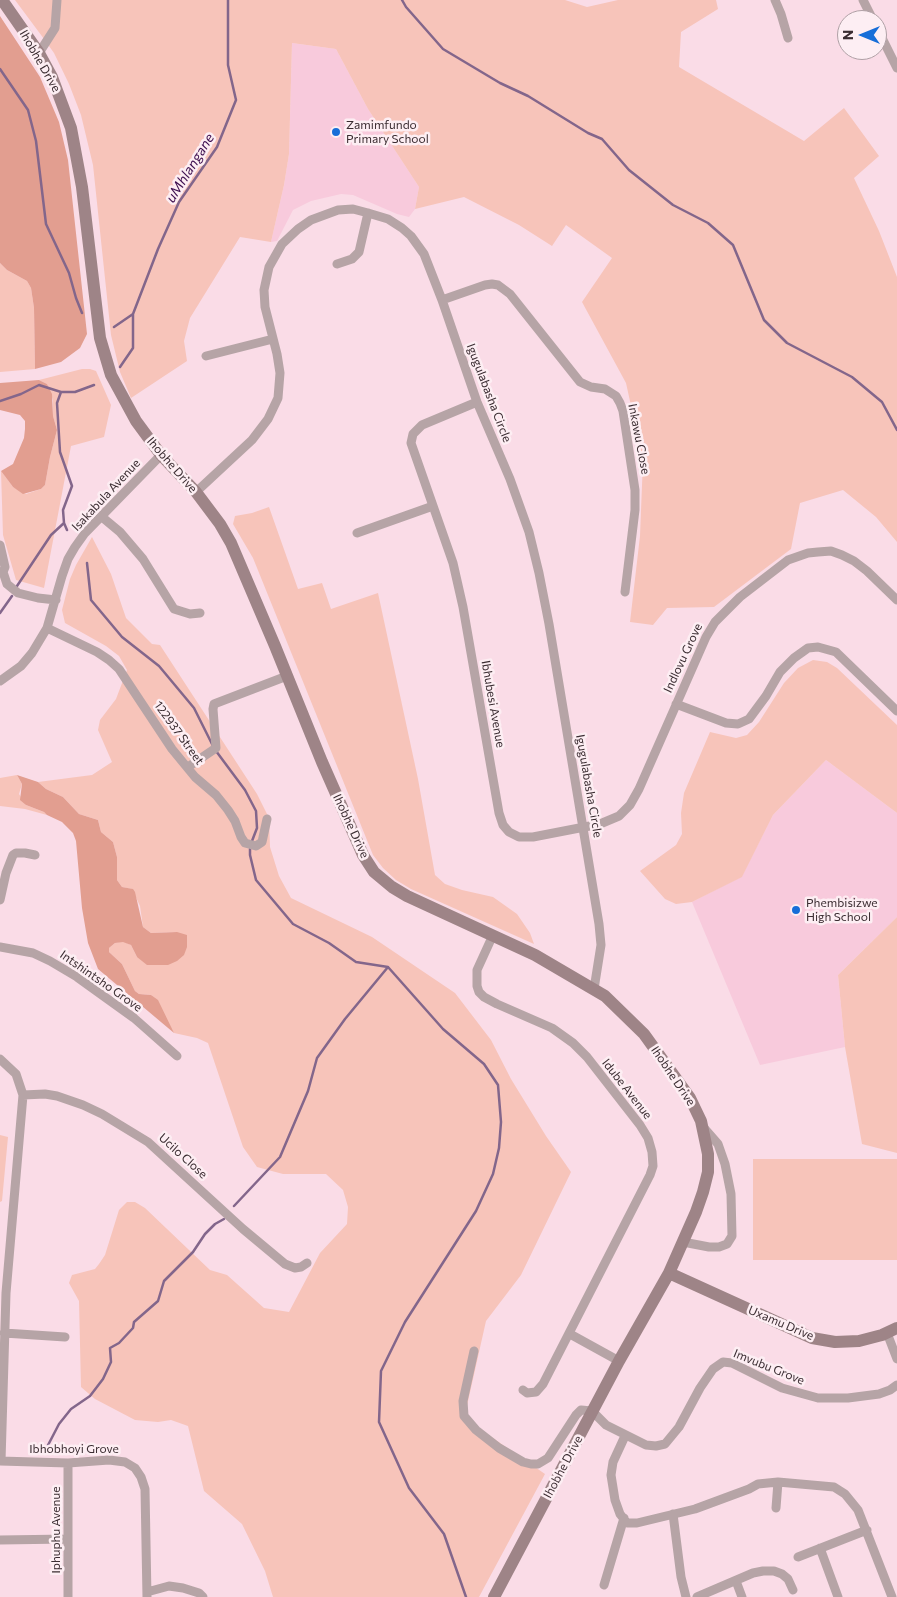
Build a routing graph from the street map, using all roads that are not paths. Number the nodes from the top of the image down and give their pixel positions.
1 (2, 0) edge
2 (57, 0) edge
3 (775, 0) edge
4 (788, 38) dead end
5 (887, 48) edge
6 (38, 53) junction
7 (897, 68) edge
8 (368, 213) junction
9 (338, 264) dead end
10 (442, 300) junction
11 (273, 339) junction
12 (206, 356) dead end
13 (477, 402) junction
14 (161, 455) junction
15 (196, 492) junction
16 (433, 506) junction
17 (102, 516) junction
18 (357, 533) dead end
19 (0, 545) edge
20 (625, 592) dead end
21 (56, 600) junction
22 (897, 600) edge
23 (200, 613) dead end
24 (47, 628) junction
25 (287, 676) junction
26 (0, 681) edge
27 (676, 704) junction
28 (897, 711) edge
29 (188, 767) junction
30 (267, 819) dead end
31 (583, 828) junction
32 (35, 855) dead end
33 (0, 900) edge
34 (493, 935) junction
35 (0, 946) edge
36 (594, 989) junction
37 (177, 1056) dead end
38 (0, 1059) edge
39 (23, 1095) junction
40 (702, 1126) junction
41 (682, 1242) junction
42 (307, 1263) dead end
43 (669, 1273) junction
44 (892, 1330) edge
45 (4, 1333) junction
46 (570, 1334) junction
47 (65, 1336) dead end
48 (474, 1351) dead end
49 (897, 1359) edge
50 (619, 1361) junction
51 (1, 1380) edge
52 (897, 1385) edge
53 (523, 1390) dead end
54 (592, 1412) junction
55 (625, 1436) junction
56 (1, 1461) edge
57 (68, 1463) junction
58 (778, 1482) junction
59 (776, 1508) dead end
60 (673, 1514) junction
61 (624, 1518) junction
62 (867, 1530) junction
63 (68, 1539) junction
64 (0, 1540) edge
65 (820, 1548) junction
66 (798, 1557) dead end
67 (736, 1581) junction
68 (604, 1585) dead end
69 (793, 1590) dead end
70 (147, 1595) edge
71 (68, 1597) edge
72 (204, 1597) edge
73 (494, 1597) edge
74 (686, 1597) edge
75 (697, 1597) edge
76 (742, 1597) edge
77 (838, 1597) edge
78 (892, 1597) edge

1 - 6 street, Ihobhe Drive
2 - 6 street
3 - 4 street
5 - 7 street
6 - 14 street, Ihobhe Drive
8 - 9 street
8 - 10 street, Igugulabasha Circle
8 - 11 street, Igugulabasha Circle
10 - 13 street, Igugulabasha Circle
10 - 20 street, Inkawu Close
11 - 12 street
11 - 15 street, Igugulabasha Circle
13 - 16 street, Ibhubesi Avenue
13 - 31 street, Igugulabasha Circle
14 - 15 street, Ihobhe Drive
14 - 17 street, Isakabula Avenue
15 - 25 street, Ihobhe Drive
16 - 18 street
16 - 31 street, Ibhubesi Avenue
17 - 21 street, Isakabula Avenue
17 - 23 street
19 - 21 street
21 - 24 street, Isakabula Avenue
22 - 27 street, Indlovu Grove
24 - 26 street, Isakabula Avenue
24 - 29 street, 122937 Street
25 - 29 street
25 - 34 street, Ihobhe Drive
27 - 28 street
27 - 31 street, Indlovu Grove
29 - 30 street, 122937 Street
31 - 36 street, Igugulabasha Circle
32 - 33 street
34 - 36 street, Ihobhe Drive
34 - 46 street, Idube Avenue
35 - 37 street, Intshintsho Grove
36 - 40 street, Ihobhe Drive
38 - 39 street
39 - 42 street, Ucilo Close
39 - 45 street
40 - 41 street, Ihobhe Drive
40 - 41 street
41 - 43 street, Ihobhe Drive
43 - 44 street, Uxamu Drive
43 - 50 street, Ihobhe Drive
44 - 49 street
45 - 47 street
45 - 51 street
46 - 50 street
46 - 53 street, Idube Avenue
48 - 54 street
50 - 54 street, Ihobhe Drive
51 - 56 street
52 - 55 street, Imvubu Grove
54 - 55 street, Imvubu Grove
54 - 73 street, Ihobhe Drive
55 - 61 street
56 - 57 street, Ibhobhoyi Grove
57 - 63 street, Iphuphu Avenue
57 - 70 street, Ibhobhoyi Grove
58 - 59 street
58 - 60 street
58 - 62 street
60 - 61 street
60 - 74 street
61 - 68 street
62 - 65 street
62 - 78 street
63 - 64 street
63 - 71 street, Iphuphu Avenue
65 - 66 street
65 - 77 street
67 - 69 street
67 - 75 street
67 - 76 street
70 - 72 street

